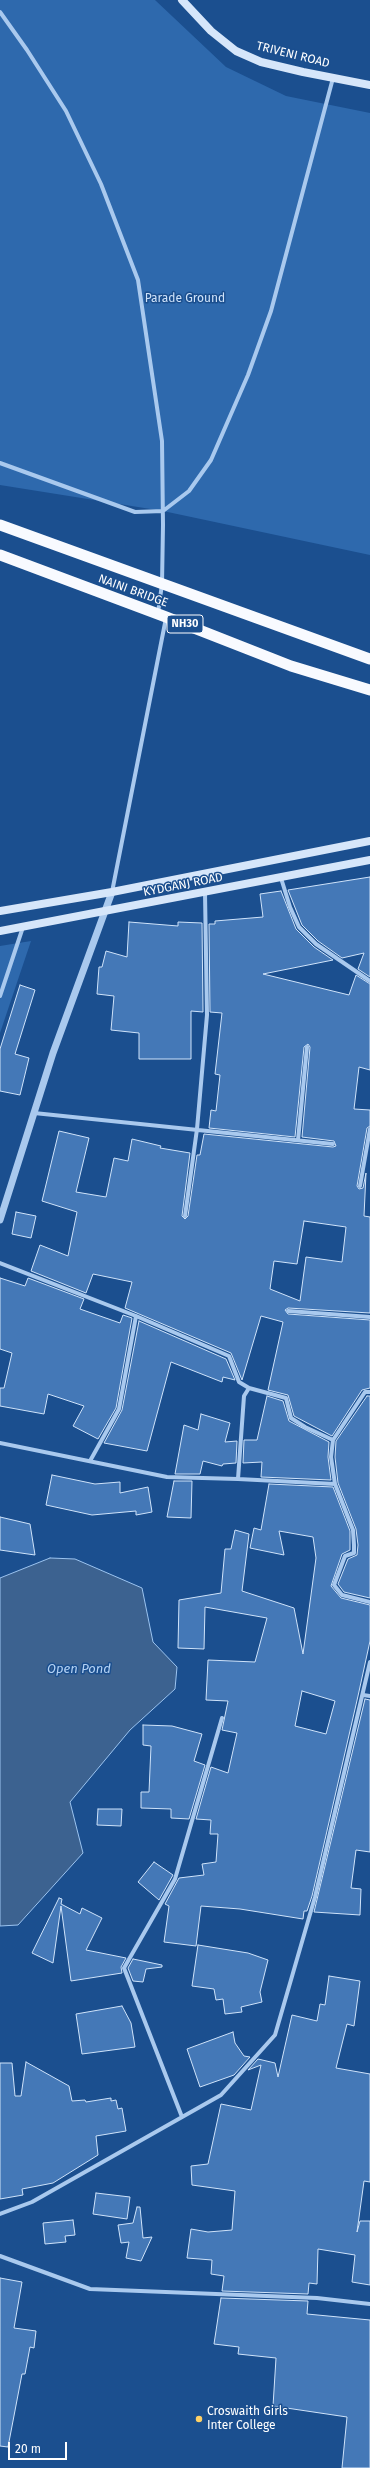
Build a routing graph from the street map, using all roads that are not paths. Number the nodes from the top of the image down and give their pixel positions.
1 (182, 0) edge
2 (0, 12) edge
3 (333, 78) junction
4 (370, 85) edge
5 (0, 464) edge
6 (163, 511) junction
7 (0, 525) edge
8 (0, 555) edge
9 (162, 584) junction
10 (162, 615) junction
11 (370, 659) edge
12 (370, 690) edge
13 (370, 840) edge
14 (370, 860) edge
15 (281, 878) junction
16 (112, 892) junction
17 (205, 893) junction
18 (0, 911) edge
19 (104, 913) junction
20 (23, 927) junction
21 (0, 931) edge
22 (370, 980) edge
23 (0, 996) edge
24 (307, 1047) dead end
25 (34, 1113) junction
26 (197, 1129) junction
27 (370, 1129) edge
28 (298, 1140) junction
29 (333, 1144) dead end
30 (360, 1186) dead end
31 (185, 1216) dead end
32 (0, 1220) edge
33 (0, 1263) edge
34 (288, 1311) dead end
35 (136, 1316) junction
36 (370, 1317) edge
37 (248, 1388) junction
38 (370, 1392) edge
39 (333, 1440) junction
40 (0, 1443) edge
41 (90, 1461) junction
42 (238, 1479) junction
43 (335, 1484) junction
44 (370, 1602) edge
45 (370, 1662) edge
46 (363, 1695) junction
47 (370, 1696) edge
48 (222, 1718) dead end
49 (182, 2117) junction
50 (0, 2214) edge
51 (0, 2256) edge
52 (370, 2304) edge

1 - 3 main road, TRIVENI ROAD
2 - 6 street
3 - 4 main road, TRIVENI ROAD
3 - 6 street
5 - 6 street
6 - 9 street
7 - 9 highway, NAINI BRIDGE / NH30
8 - 10 highway, NAINI BRIDGE / NH30
9 - 10 street
9 - 11 highway, NAINI BRIDGE / NH30
10 - 12 highway, NAINI BRIDGE / NH30
10 - 16 street
13 - 16 main road, KYDGANJ ROAD
14 - 15 main road, KYDGANJ ROAD
15 - 17 main road, KYDGANJ ROAD
15 - 22 street
16 - 18 main road, KYDGANJ ROAD
16 - 19 street
17 - 19 main road, KYDGANJ ROAD
17 - 26 street
19 - 20 main road, KYDGANJ ROAD
19 - 25 street
20 - 21 main road, KYDGANJ ROAD
20 - 23 street
24 - 28 street
25 - 26 street
25 - 32 street
26 - 28 street
26 - 31 street
27 - 30 street
28 - 29 street
33 - 35 street
34 - 36 street
35 - 37 street
35 - 41 street
37 - 39 street
37 - 42 street
38 - 39 street
39 - 43 street
40 - 41 street
41 - 42 street
42 - 43 street
43 - 44 street
45 - 46 street
46 - 47 street
46 - 49 street
48 - 49 street
49 - 50 street
51 - 52 street

